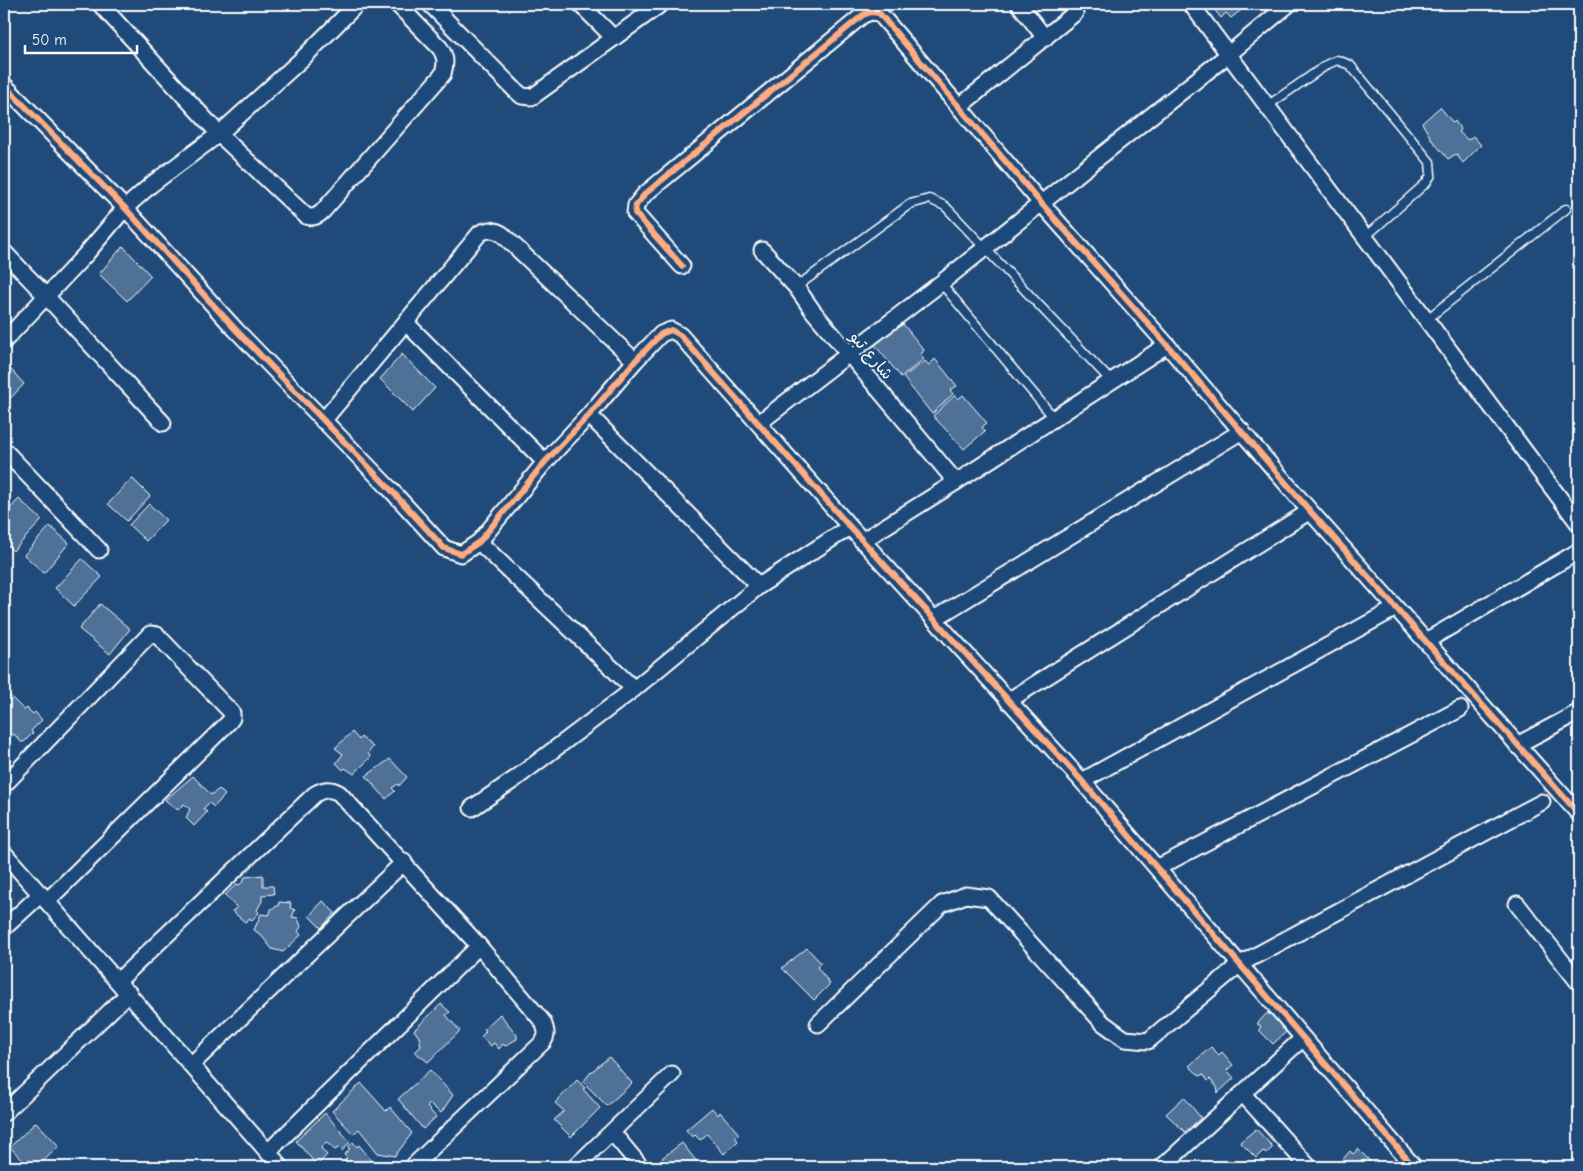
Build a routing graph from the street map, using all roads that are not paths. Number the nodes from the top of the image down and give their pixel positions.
1 (100, 4) edge
2 (357, 4) edge
3 (396, 4) edge
4 (430, 4) edge
5 (580, 4) edge
6 (661, 4) edge
7 (1019, 4) edge
8 (1191, 4) edge
9 (1289, 4) edge
10 (1075, 13) dead end
11 (614, 38) junction
12 (1045, 38) junction
13 (1228, 54) junction
14 (4, 85) edge
15 (960, 106) junction
16 (1267, 106) junction
17 (219, 134) junction
18 (1042, 203) junction
19 (125, 208) junction
20 (1566, 209) dead end
21 (1365, 237) junction
22 (985, 248) junction
23 (762, 250) dead end
24 (4, 252) edge
25 (682, 266) dead end
26 (941, 283) junction
27 (796, 287) junction
28 (46, 296) junction
29 (1426, 320) junction
30 (406, 323) junction
31 (4, 341) edge
32 (1167, 345) junction
33 (849, 355) junction
34 (635, 361) junction
35 (1112, 381) junction
36 (589, 415) junction
37 (1054, 418) junction
38 (323, 421) junction
39 (163, 423) dead end
40 (759, 423) junction
41 (1242, 431) junction
42 (4, 450) edge
43 (545, 462) junction
44 (956, 482) junction
45 (1310, 511) junction
46 (1579, 524) edge
47 (850, 527) junction
48 (862, 541) junction
49 (479, 542) junction
50 (99, 550) dead end
51 (1579, 551) edge
52 (759, 586) junction
53 (1396, 608) junction
54 (934, 619) junction
55 (1426, 641) junction
56 (634, 689) junction
57 (1008, 701) junction
58 (1460, 709) dead end
59 (1579, 712) edge
60 (1517, 745) junction
61 (1082, 781) junction
62 (4, 785) edge
63 (1542, 802) dead end
64 (472, 808) dead end
65 (1579, 814) edge
66 (4, 853) edge
67 (404, 862) junction
68 (1157, 868) junction
69 (44, 897) junction
70 (1517, 904) dead end
71 (4, 928) edge
72 (479, 946) junction
73 (1240, 964) junction
74 (118, 981) junction
75 (1579, 983) edge
76 (129, 994) junction
77 (818, 1024) dead end
78 (1303, 1038) junction
79 (191, 1065) junction
80 (672, 1074) dead end
81 (1243, 1094) junction
82 (4, 1113) edge
83 (612, 1132) junction
84 (268, 1152) junction
85 (281, 1167) edge
86 (412, 1167) edge
87 (575, 1167) edge
88 (640, 1167) edge
89 (1162, 1167) edge
90 (1309, 1167) edge
91 (1414, 1167) edge

1 - 17 street
2 - 17 street
3 - 17 street
4 - 11 street
5 - 11 street
6 - 11 street
7 - 12 street
8 - 13 street
9 - 13 street
10 - 12 street
12 - 15 street
13 - 16 street
13 - 18 street
14 - 19 street
15 - 18 street
15 - 25 street
16 - 21 street
16 - 21 lane
17 - 19 street
18 - 22 street
18 - 32 street
19 - 28 street
19 - 38 street
20 - 29 lane
21 - 29 street
22 - 26 street
22 - 27 lane
22 - 35 lane
23 - 27 street, شارع تبو
24 - 28 street
26 - 33 street
26 - 37 lane
27 - 33 street, شارع تبو
28 - 31 street
28 - 39 street
29 - 46 street
30 - 34 street
30 - 38 street
30 - 43 street
32 - 35 street
32 - 41 street
33 - 40 street
33 - 44 street, شارع تبو
34 - 36 street
34 - 40 street
35 - 37 street
36 - 43 street
36 - 52 street
37 - 44 street
38 - 49 street
40 - 47 street
41 - 45 street
41 - 54 street
42 - 50 street
43 - 49 street
44 - 48 street
45 - 53 street
45 - 57 street
47 - 48 street
47 - 52 street
48 - 54 street
49 - 56 street
51 - 55 street
52 - 56 street
53 - 55 street
53 - 61 street
54 - 57 street
55 - 60 street
56 - 64 street
57 - 61 street
58 - 68 street
59 - 60 street
60 - 65 street
61 - 68 street
62 - 69 street
63 - 73 street
66 - 69 street
67 - 72 street
67 - 74 street
67 - 79 street
68 - 73 street
69 - 71 street
69 - 74 street
70 - 75 street
72 - 84 street
72 - 86 street
73 - 77 street
73 - 78 street
74 - 76 street
76 - 79 street
76 - 82 street
78 - 81 street
78 - 91 street
79 - 84 street
80 - 83 street
81 - 89 street
81 - 90 street
83 - 87 street
83 - 88 street
84 - 85 street

